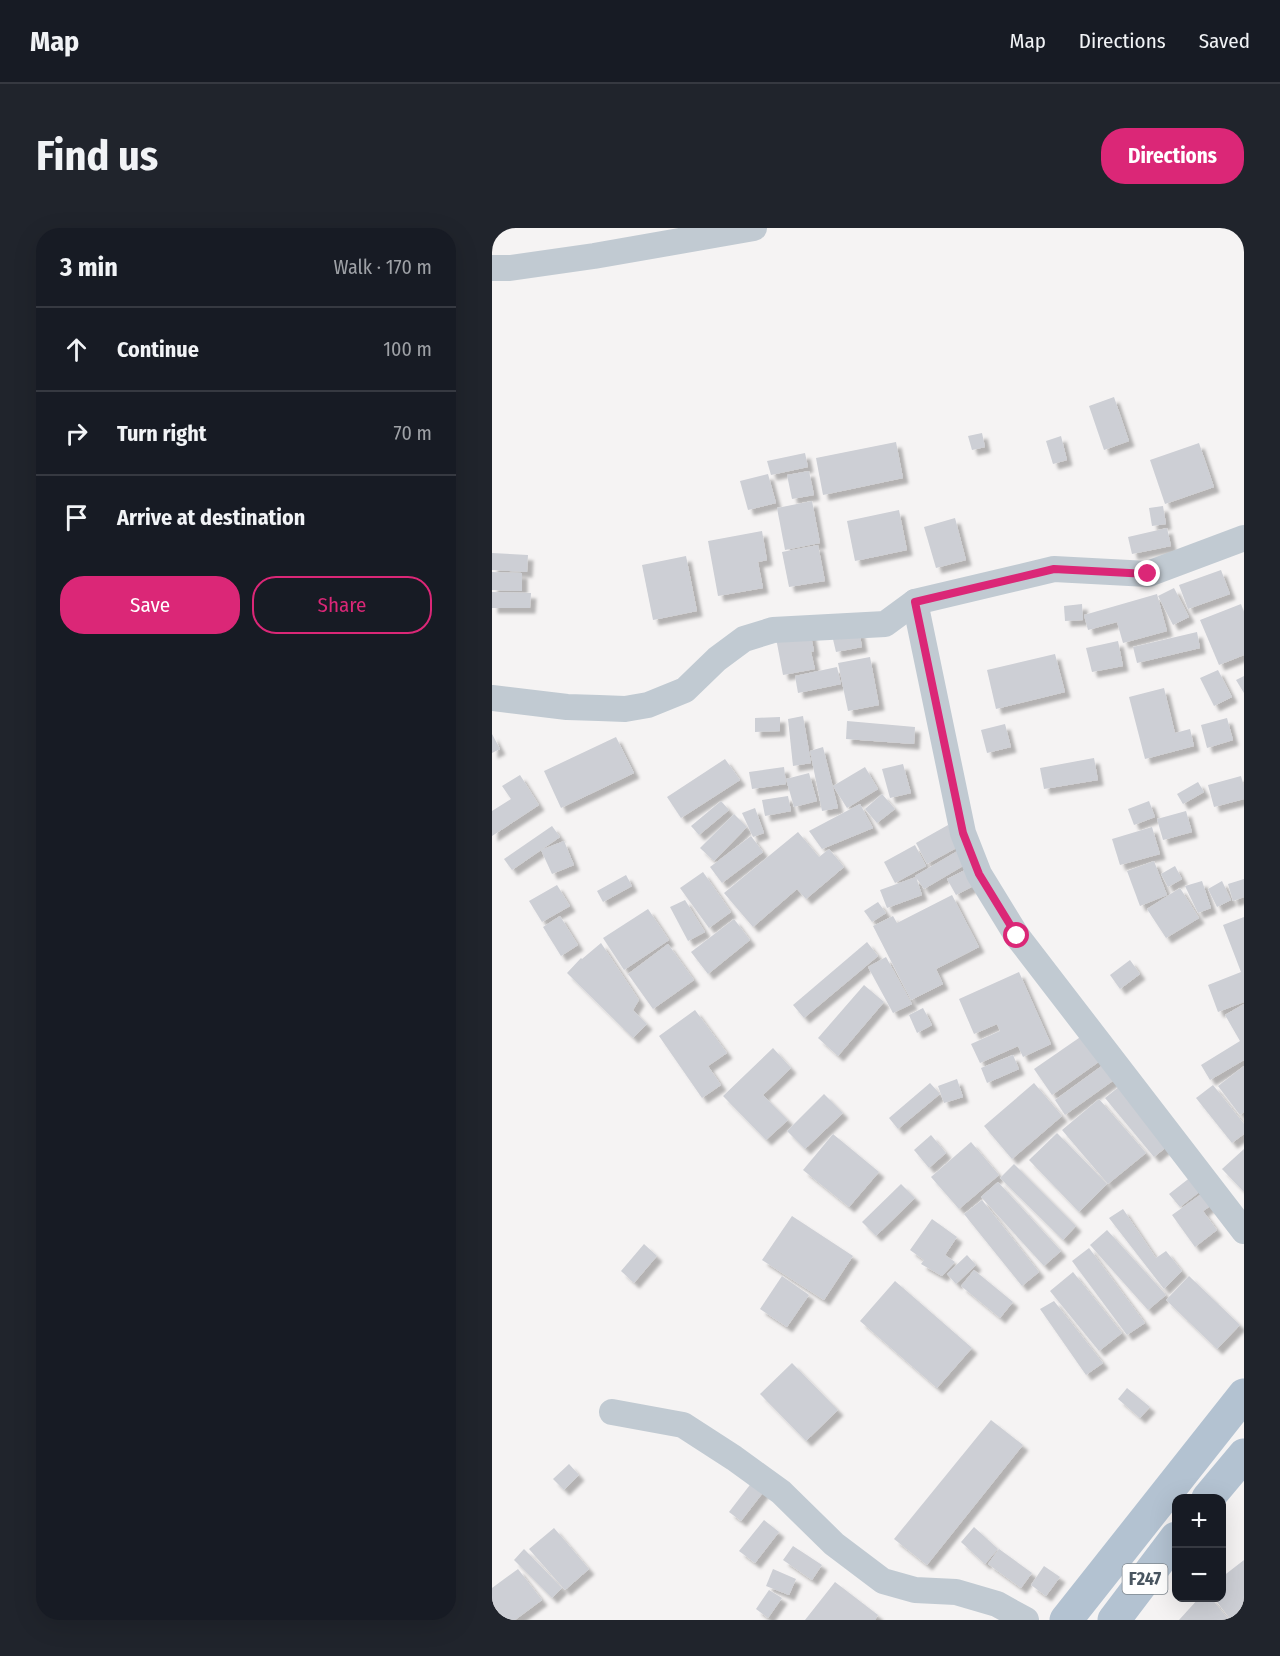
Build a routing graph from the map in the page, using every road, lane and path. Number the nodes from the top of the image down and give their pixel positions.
1 (754, 228) edge
2 (492, 268) edge
3 (1244, 538) edge
4 (915, 602) junction
5 (492, 698) edge
6 (1244, 1231) edge
7 (1244, 1395) edge
8 (612, 1412) dead end
9 (1244, 1455) edge
10 (1211, 1494) edge
11 (1172, 1543) edge
12 (1026, 1620) edge
13 (1066, 1620) edge
14 (1114, 1620) edge

1 - 2 street
3 - 4 street
4 - 5 street
4 - 6 street
7 - 13 main road, F247
8 - 12 street
9 - 10 main road
11 - 14 main road, F247

